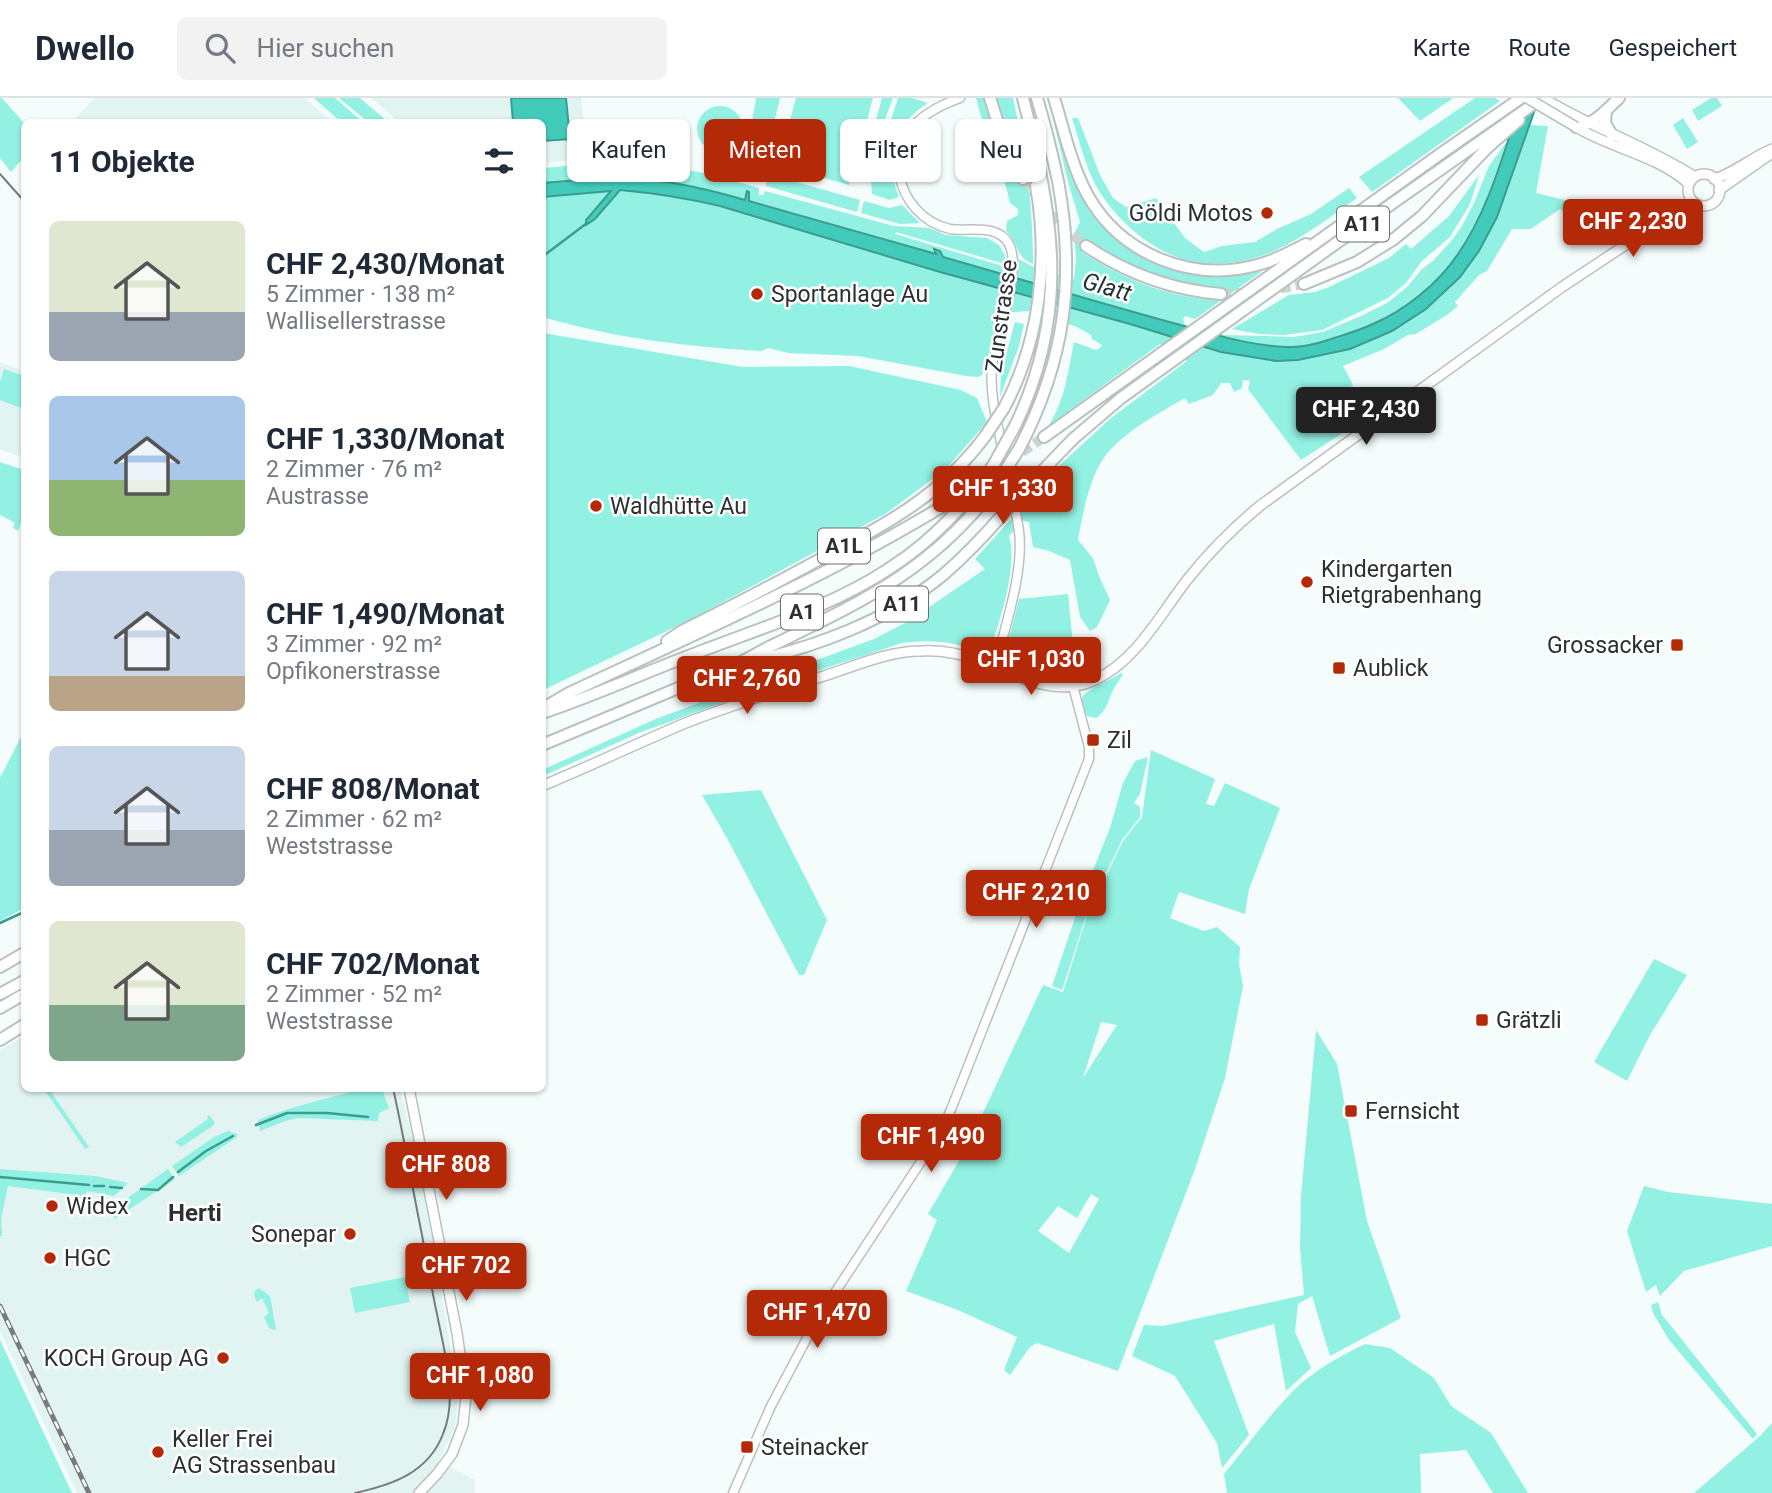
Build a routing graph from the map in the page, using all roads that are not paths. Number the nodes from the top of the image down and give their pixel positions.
1 (990, 98) edge
2 (1016, 98) edge
3 (1023, 98) edge
4 (1037, 98) edge
5 (1054, 98) edge
6 (1521, 98) edge
7 (1527, 98) edge
8 (1542, 98) edge
9 (1619, 98) edge
10 (959, 99) edge
11 (1606, 110) junction
12 (997, 119) edge
13 (1582, 126) junction
14 (1612, 135) junction
15 (1772, 151) edge
16 (1714, 179) junction
17 (1692, 181) junction
18 (1719, 190) junction
19 (1692, 201) junction
20 (1336, 228) junction
21 (1086, 246) tunnel mouth
22 (1304, 284) tunnel mouth
23 (1221, 294) tunnel mouth
24 (1044, 438) tunnel mouth
25 (948, 503) tunnel mouth
26 (629, 665) junction
27 (731, 667) junction
28 (995, 667) junction
29 (1073, 686) junction
30 (546, 707) edge
31 (546, 709) edge
32 (546, 744) edge
33 (546, 784) edge
34 (21, 952) edge
35 (21, 953) edge
36 (0, 957) edge
37 (0, 967) edge
38 (21, 983) edge
39 (0, 994) edge
40 (21, 995) edge
41 (0, 1008) edge
42 (21, 1027) edge
43 (0, 1040) edge
44 (410, 1092) edge
45 (419, 1493) edge
46 (733, 1493) edge

1 - 12 highway
2 - 26 highway, A1L, bridge
3 - 31 highway, A1, bridge
4 - 27 highway, A1, bridge
5 - 20 highway, A11
6 - 20 highway, A11
7 - 13 main road, bridge
8 - 13 main road
8 - 22 highway, A11
8 - 27 highway, A11, bridge
9 - 11 highway
10 - 28 street, Zunstrasse
11 - 13 highway
11 - 14 highway
13 - 14 main road
13 - 17 main road
14 - 17 main road
15 - 16 main road
15 - 18 main road
16 - 17 main road
16 - 18 main road
17 - 19 main road
18 - 19 main road
19 - 29 main road
20 - 24 highway, A11
21 - 23 highway
25 - 26 highway, A1L
26 - 30 highway, A1L
27 - 32 highway, A1
28 - 29 main road
28 - 33 main road
29 - 46 street
34 - 36 highway
35 - 37 highway
38 - 39 highway
40 - 41 highway
42 - 43 highway
44 - 45 main road

